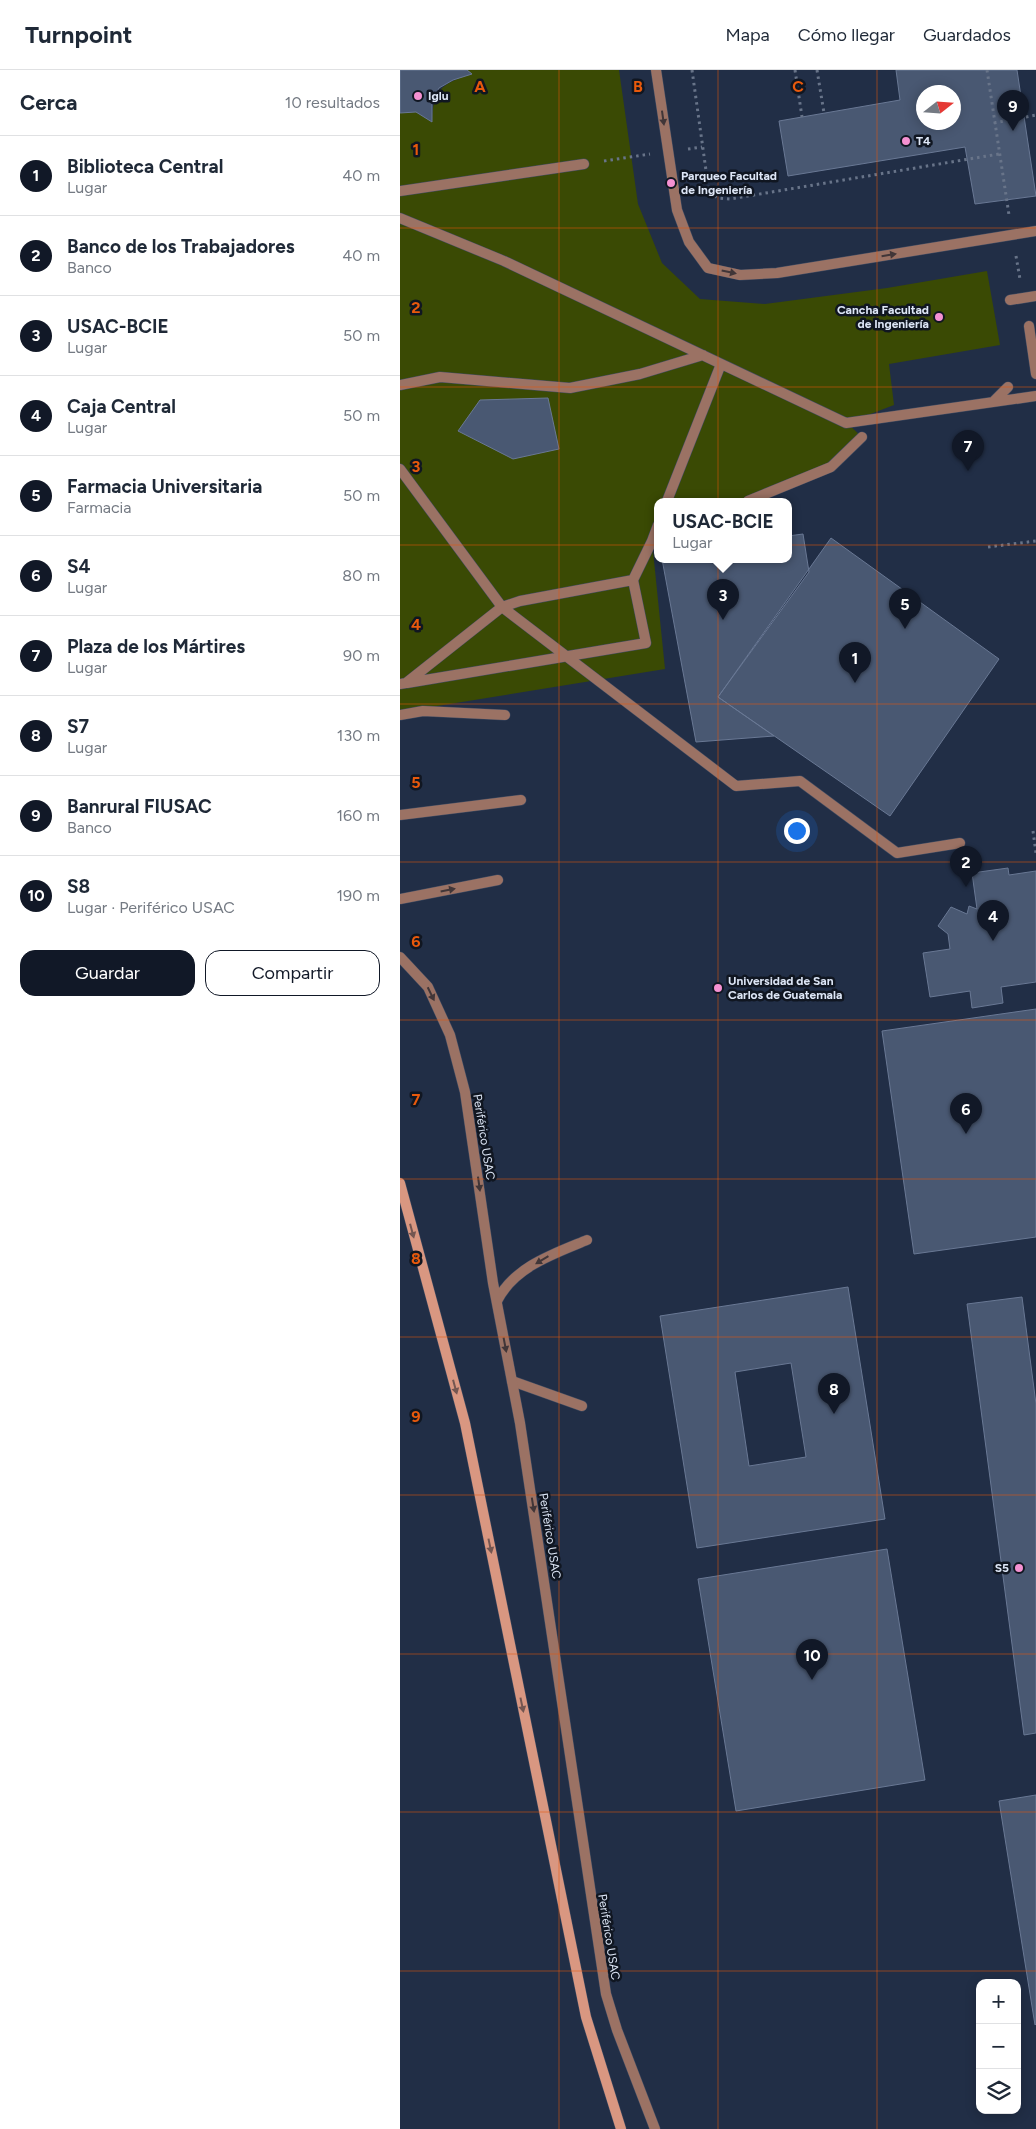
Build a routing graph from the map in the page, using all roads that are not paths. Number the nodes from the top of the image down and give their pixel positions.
1 (656, 70) edge
2 (584, 164) road end
3 (400, 191) edge
4 (400, 218) edge
5 (1036, 231) edge
6 (1036, 296) edge
7 (1010, 300) dead end
8 (1028, 326) dead end
9 (703, 356) junction
10 (721, 364) junction
11 (1036, 374) edge
12 (400, 385) edge
13 (1008, 387) dead end
14 (1036, 396) edge
15 (993, 402) junction
16 (862, 437) dead end
17 (400, 469) edge
18 (668, 498) edge
19 (755, 498) edge
20 (654, 542) edge
21 (633, 580) junction
22 (502, 607) junction
23 (567, 656) junction
24 (403, 684) edge
25 (400, 715) edge
26 (505, 715) dead end
27 (522, 800) dead end
28 (400, 815) edge
29 (960, 843) dead end
30 (498, 880) dead end
31 (400, 899) edge
32 (400, 957) edge
33 (400, 1183) edge
34 (587, 1240) dead end
35 (497, 1301) junction
36 (512, 1381) junction
37 (582, 1406) dead end
38 (622, 2129) edge
39 (655, 2129) edge

1 -> 5 street
2 - 3 street
4 - 9 street
6 - 7 street
8 - 11 street
9 - 10 street
9 - 12 street
10 - 15 street
10 - 18 street
13 - 15 street
14 - 15 street
16 - 19 street
17 - 22 street
20 - 21 street
21 - 22 street
21 - 23 street
22 - 23 street
22 - 24 street
23 - 24 street
23 - 29 street
25 - 26 street
27 - 28 street
31 -> 30 street
32 -> 35 street, Periférico USAC
33 -> 38 street
34 -> 35 street
35 -> 36 street, Periférico USAC
36 - 37 street
36 -> 39 street, Periférico USAC

